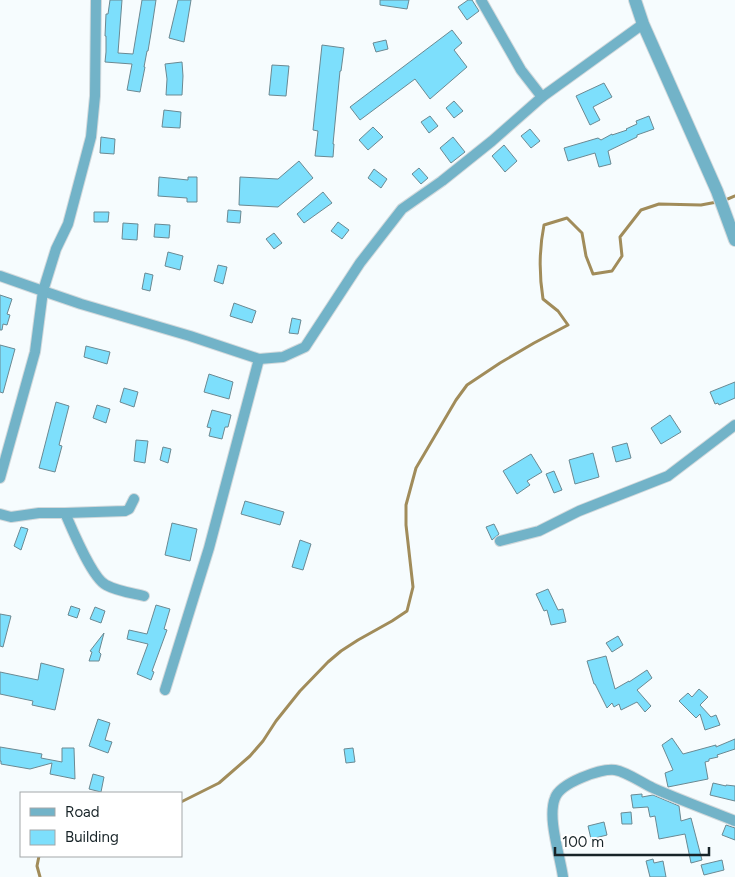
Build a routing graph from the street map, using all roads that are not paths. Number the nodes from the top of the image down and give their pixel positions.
1 (96, 0) edge
2 (481, 0) edge
3 (635, 0) edge
4 (643, 24) junction
5 (542, 97) junction
6 (727, 211) edge
7 (735, 240) edge
8 (0, 276) edge
9 (42, 291) junction
10 (259, 359) junction
11 (735, 425) edge
12 (0, 478) edge
13 (134, 499) dead end
14 (65, 513) junction
15 (0, 514) edge
16 (500, 541) dead end
17 (144, 596) dead end
18 (165, 690) dead end
19 (735, 821) edge
20 (563, 877) edge

1 - 9 street
2 - 5 street
3 - 4 street
4 - 5 street
4 - 6 street
5 - 10 street
6 - 7 street
8 - 9 street
9 - 10 street
9 - 12 street
10 - 18 street
11 - 16 street
13 - 14 street
14 - 15 street
14 - 17 street
19 - 20 street

